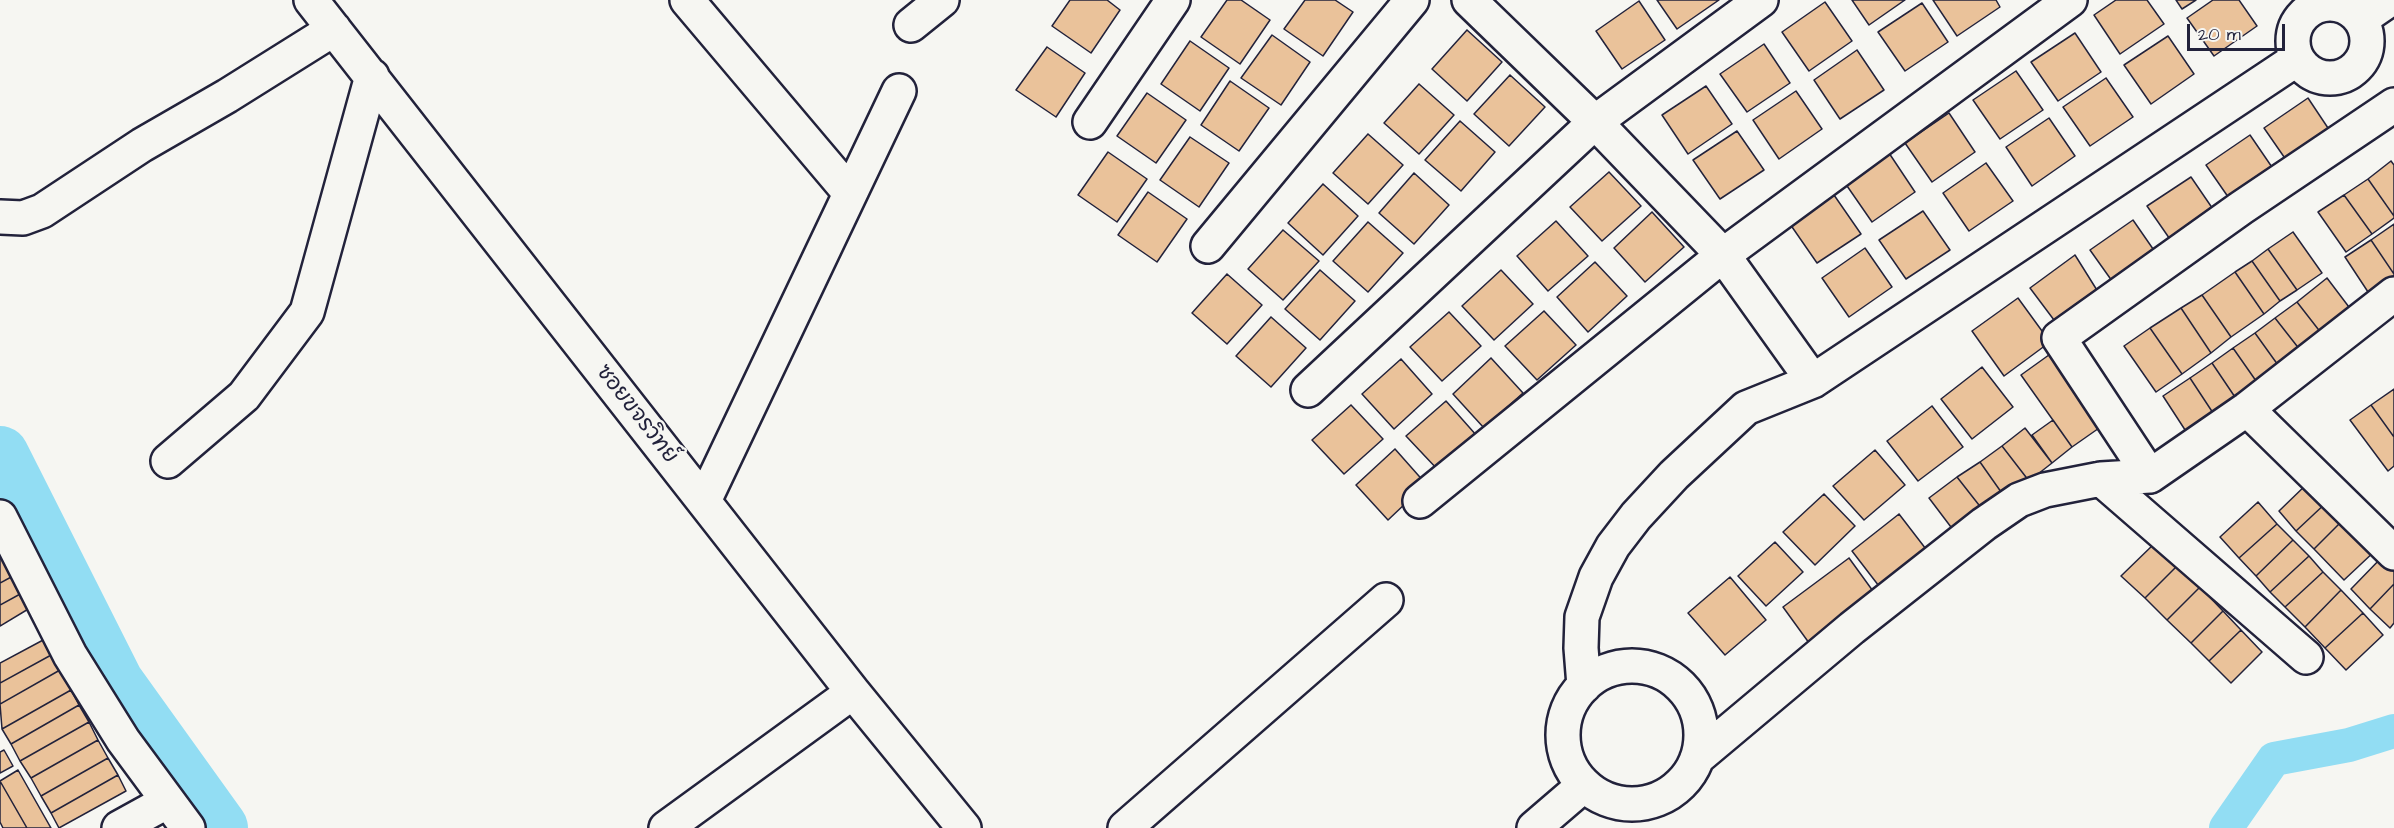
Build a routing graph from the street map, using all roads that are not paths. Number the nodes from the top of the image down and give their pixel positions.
1 (311, 0) edge
2 (687, 0) edge
3 (942, 0) edge
4 (1173, 0) edge
5 (1412, 0) edge
6 (1469, 0) edge
7 (1761, 0) edge
8 (2070, 0) edge
9 (2389, 0) edge
10 (2301, 6) edge
11 (2361, 19) junction
12 (911, 26) dead end
13 (334, 29) junction
14 (2297, 59) junction
15 (372, 76) junction
16 (898, 91) dead end
17 (2394, 105) edge
18 (1090, 122) dead end
19 (1595, 122) junction
20 (850, 193) junction
21 (0, 217) edge
22 (1208, 246) dead end
23 (1723, 255) junction
24 (2394, 294) edge
25 (1813, 381) junction
26 (1308, 390) dead end
27 (2247, 409) junction
28 (168, 461) dead end
29 (2150, 476) junction
30 (2101, 479) junction
31 (704, 501) junction
32 (1420, 501) dead end
33 (0, 517) edge
34 (2394, 553) edge
35 (1386, 600) dead end
36 (2306, 657) dead end
37 (1584, 686) junction
38 (853, 692) junction
39 (1697, 758) junction
40 (1584, 785) junction
41 (168, 801) junction
42 (119, 828) edge
43 (188, 828) edge
44 (666, 828) edge
45 (964, 828) edge
46 (1125, 828) edge
47 (1534, 828) edge

1 - 13 street, ซอยขจรวิทย์
2 - 20 street
3 - 12 street
4 - 18 street
5 - 22 street
6 - 19 street
7 - 19 street
8 - 23 street
9 - 11 street
10 - 11 street
10 - 14 street
11 - 14 street
13 - 15 street, ซอยขจรวิทย์
13 - 21 street
14 - 25 street
15 - 28 street
15 - 31 street, ซอยขจรวิทย์
16 - 20 street
17 - 29 street
19 - 23 street
19 - 26 street
20 - 31 street
23 - 25 street
23 - 32 street
24 - 27 street
25 - 37 street
27 - 29 street
27 - 34 street
29 - 30 street
30 - 36 street
30 - 39 street
31 - 38 street, ซอยขจรวิทย์
33 - 41 street
35 - 46 street
37 - 39 street
37 - 40 street
38 - 44 street
38 - 45 street, ซอยขจรวิทย์
39 - 40 street
40 - 47 street
41 - 42 street
41 - 43 street

